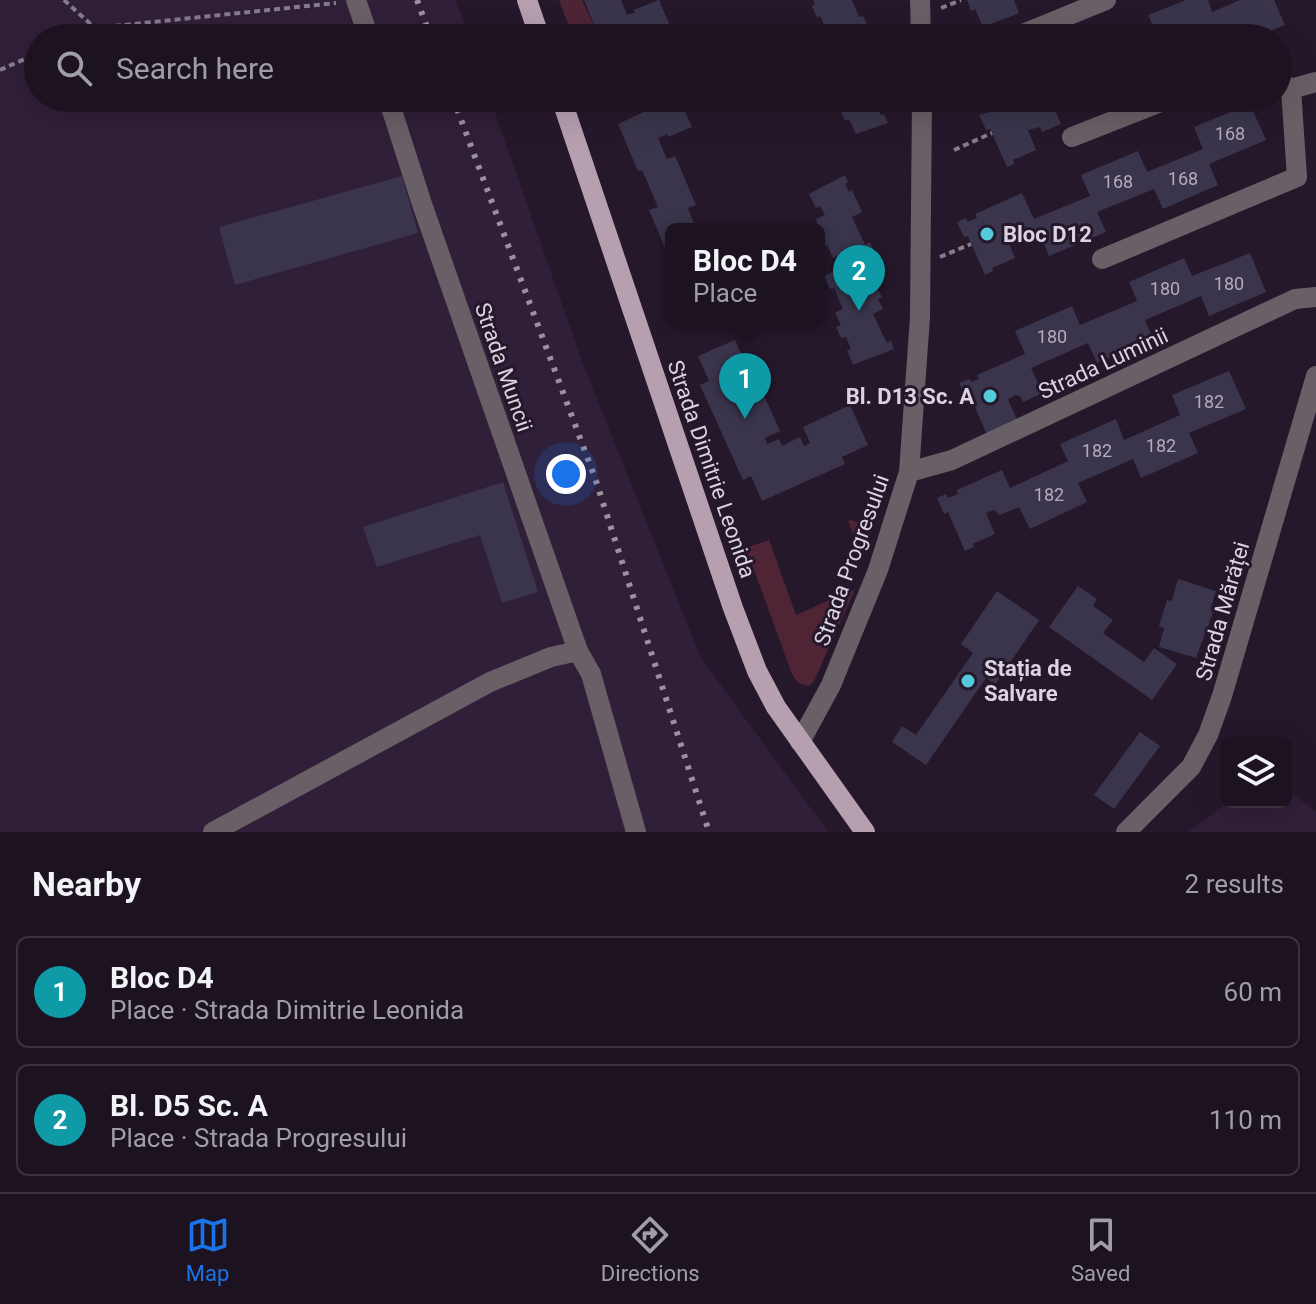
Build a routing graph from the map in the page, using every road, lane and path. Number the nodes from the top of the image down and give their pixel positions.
1 (64, 0) edge
2 (527, 0) edge
3 (961, 0) edge
4 (1106, 0) edge
5 (356, 1) edge
6 (927, 5) edge
7 (1071, 7) edge
8 (91, 24) edge
9 (134, 24) edge
10 (364, 24) edge
11 (535, 24) edge
12 (1039, 24) edge
13 (24, 59) edge
14 (0, 70) edge
15 (1316, 82) edge
16 (1292, 84) edge
17 (392, 112) edge
18 (566, 112) edge
19 (922, 112) edge
20 (1135, 112) edge
21 (1288, 112) edge
22 (992, 133) dead end
23 (1072, 137) dead end
24 (954, 150) dead end
25 (971, 244) dead end
26 (939, 257) dead end
27 (1102, 259) dead end
28 (1316, 297) edge
29 (1316, 376) edge
30 (909, 472) junction
31 (578, 651) junction
32 (800, 742) junction
33 (213, 832) edge
34 (636, 832) edge
35 (865, 832) edge
36 (1126, 832) edge

1 - 8 path
2 - 11 main road
3 - 6 path
4 - 7 street
5 - 9 path
5 - 10 street
7 - 12 street
13 - 14 path
15 - 16 street
17 - 31 street, Strada Muncii
18 - 32 main road, Strada Dimitrie Leonida
19 - 30 street, Strada Progresului
20 - 23 street
21 - 27 street
22 - 24 path
25 - 26 path
28 - 30 street, Strada Luminii
29 - 36 street, Strada Mărăței
30 - 32 street, Strada Progresului
31 - 33 street
31 - 34 street, Strada Muncii
32 - 35 main road, Strada Dimitrie Leonida

